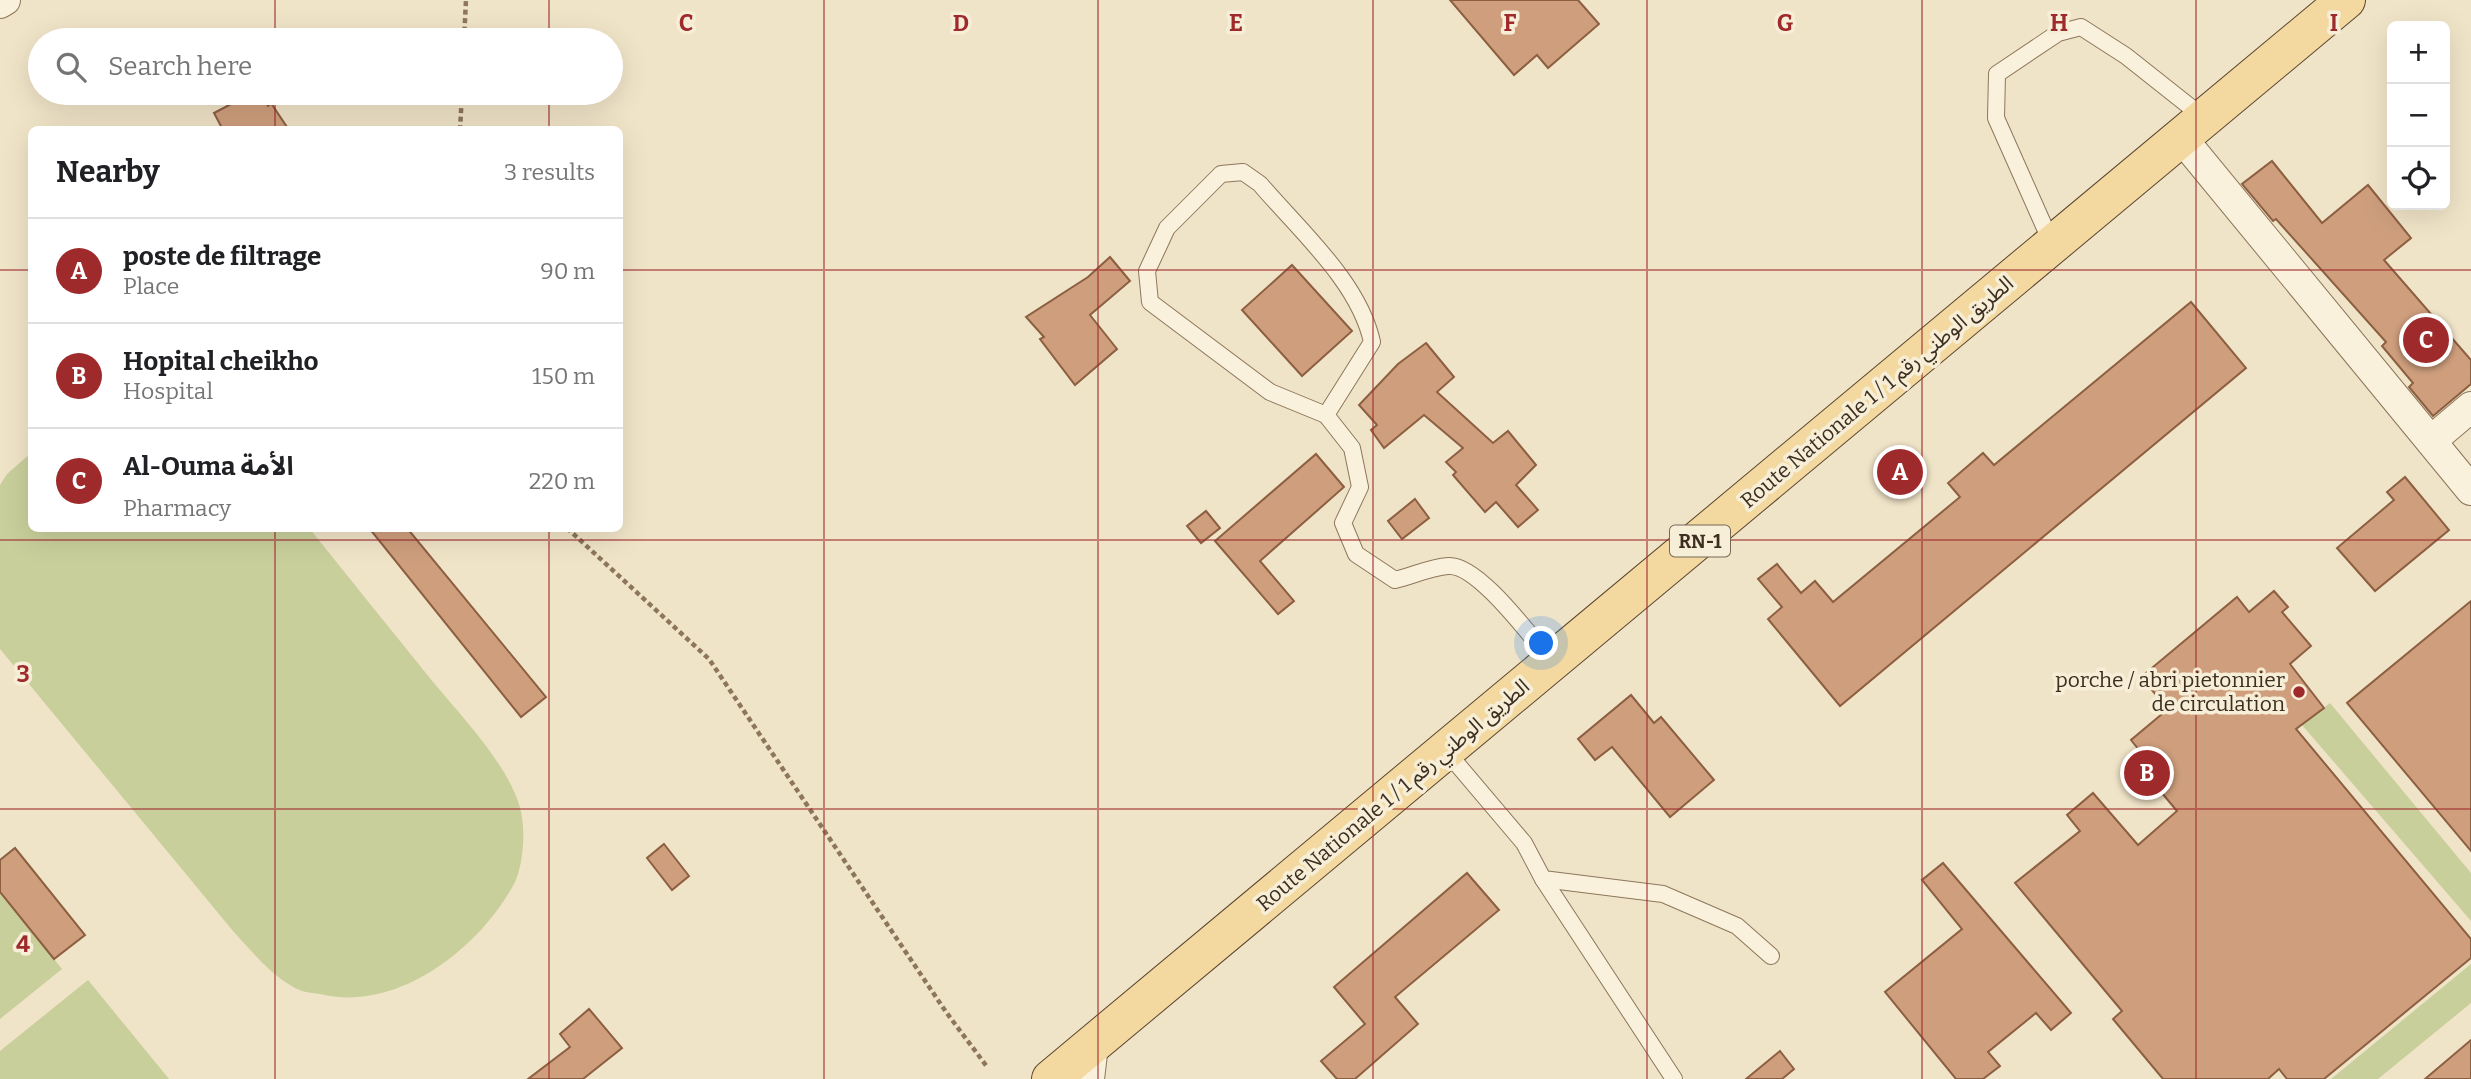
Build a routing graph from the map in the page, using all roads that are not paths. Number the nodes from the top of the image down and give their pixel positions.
1 (5, 0) edge
2 (2346, 0) edge
3 (0, 3) edge
4 (2192, 127) junction
5 (2052, 244) junction
6 (2471, 407) edge
7 (1326, 415) junction
8 (2432, 440) junction
9 (2471, 490) edge
10 (1553, 662) junction
11 (1446, 751) junction
12 (1543, 878) junction
13 (1771, 956) dead end
14 (1091, 1062) edge
15 (1051, 1079) edge
16 (1674, 1079) edge

1 - 3 street
2 - 4 main road, Route Nationale 1 / الطريق الوطني رقم 1 / RN-1
4 - 5 main road, Route Nationale 1 / الطريق الوطني رقم 1 / RN-1
4 - 5 lane
4 - 8 street
5 - 10 main road, Route Nationale 1 / الطريق الوطني رقم 1 / RN-1
6 - 8 street
7 - 7 lane
7 - 10 lane
8 - 9 street
10 - 11 main road, Route Nationale 1 / الطريق الوطني رقم 1 / RN-1
11 - 12 lane
11 - 14 main road, Route Nationale 1 / الطريق الوطني رقم 1 / RN-1
12 - 13 lane
12 - 16 lane
14 - 15 main road, Route Nationale 1 / الطريق الوطني رقم 1 / RN-1

